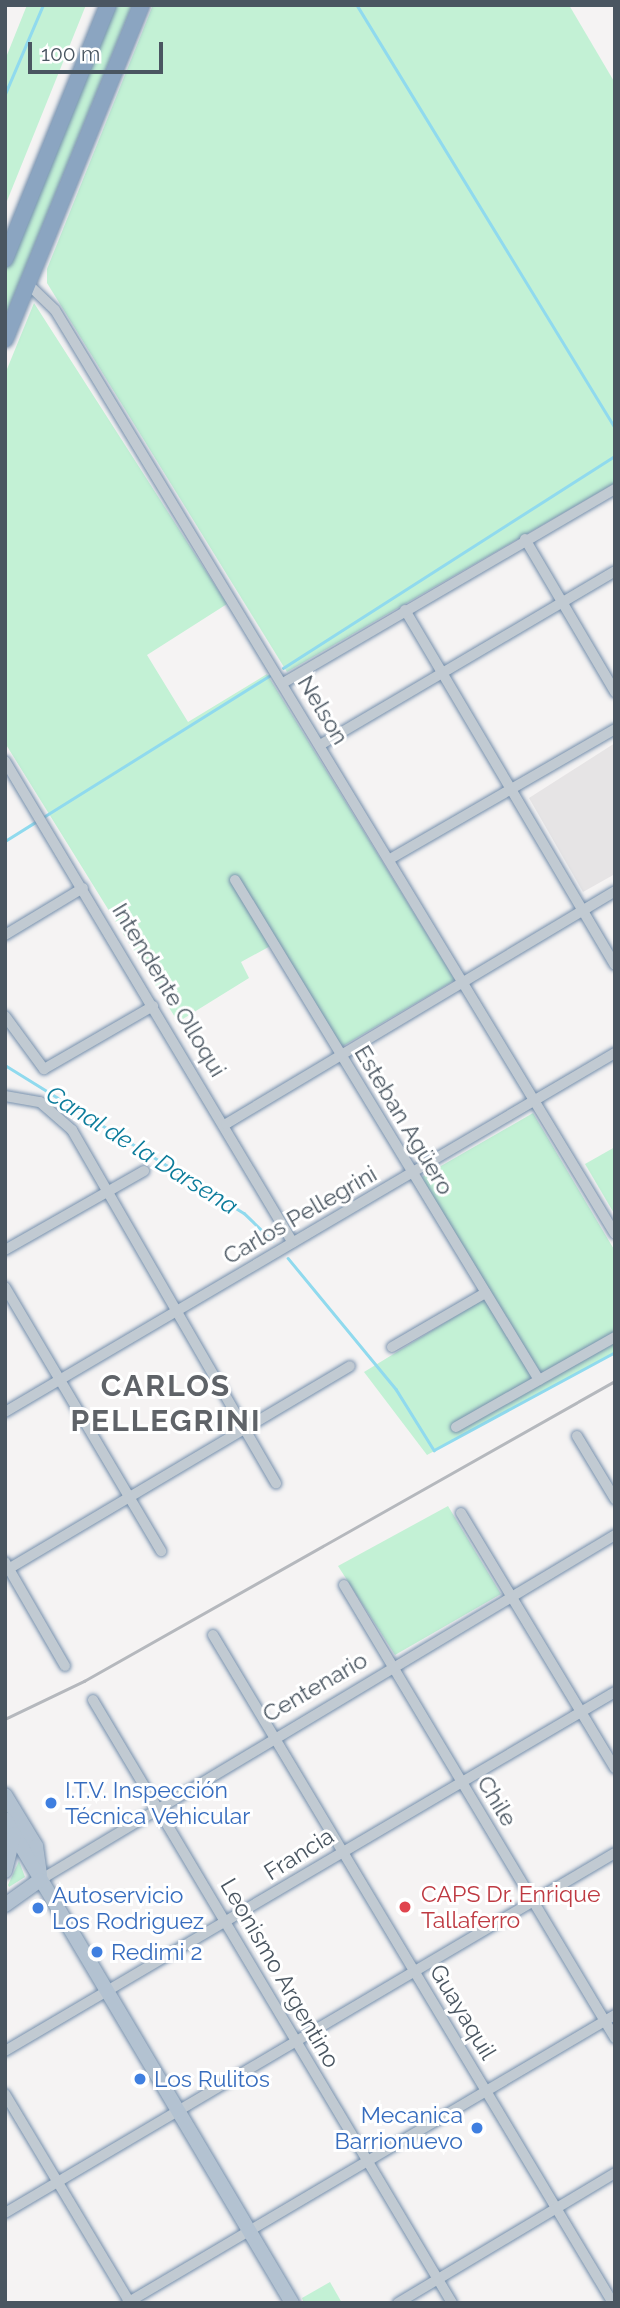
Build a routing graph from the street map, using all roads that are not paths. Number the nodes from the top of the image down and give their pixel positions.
1 (108, 5) edge
2 (141, 5) edge
3 (5, 259) edge
4 (28, 284) junction
5 (5, 339) edge
6 (615, 489) edge
7 (525, 539) junction
8 (615, 571) edge
9 (562, 602) junction
10 (405, 610) junction
11 (442, 673) junction
12 (282, 683) junction
13 (615, 692) edge
14 (615, 729) edge
15 (320, 745) junction
16 (5, 761) edge
17 (510, 789) junction
18 (390, 859) junction
19 (235, 880) dead end
20 (83, 888) junction
21 (615, 891) edge
22 (582, 910) junction
23 (5, 935) edge
24 (615, 965) edge
25 (463, 981) junction
26 (153, 1006) junction
27 (5, 1016) edge
28 (615, 1053) edge
29 (341, 1055) junction
30 (5, 1096) edge
31 (535, 1101) junction
32 (226, 1124) junction
33 (144, 1171) dead end
34 (412, 1174) junction
35 (106, 1191) junction
36 (615, 1234) edge
37 (293, 1243) junction
38 (5, 1250) edge
39 (5, 1287) edge
40 (485, 1293) junction
41 (176, 1312) junction
42 (615, 1337) edge
43 (392, 1347) dead end
44 (350, 1366) dead end
45 (539, 1380) junction
46 (60, 1381) junction
47 (5, 1412) edge
48 (456, 1427) dead end
49 (244, 1430) junction
50 (577, 1436) dead end
51 (276, 1483) dead end
52 (129, 1497) junction
53 (615, 1500) edge
54 (461, 1513) dead end
55 (615, 1535) edge
56 (161, 1550) dead end
57 (7, 1567) edge
58 (344, 1585) dead end
59 (510, 1595) junction
60 (213, 1635) dead end
61 (65, 1666) dead end
62 (391, 1666) junction
63 (615, 1692) edge
64 (93, 1700) dead end
65 (581, 1712) junction
66 (271, 1737) junction
67 (615, 1768) edge
68 (460, 1781) junction
69 (5, 1795) edge
70 (156, 1806) junction
71 (5, 1819) edge
72 (14, 1834) junction
73 (341, 1852) junction
74 (615, 1853) edge
75 (5, 1871) edge
76 (40, 1880) junction
77 (5, 1896) edge
78 (533, 1902) junction
79 (5, 1905) edge
80 (226, 1923) junction
81 (414, 1972) junction
82 (106, 1992) junction
83 (610, 2018) edge
84 (615, 2038) edge
85 (295, 2042) junction
86 (5, 2051) edge
87 (486, 2091) junction
88 (5, 2094) edge
89 (176, 2112) junction
90 (366, 2160) junction
91 (615, 2173) edge
92 (58, 2182) junction
93 (557, 2207) junction
94 (5, 2213) edge
95 (248, 2229) junction
96 (438, 2279) junction
97 (129, 2302) edge
98 (292, 2303) edge
99 (398, 2303) edge
100 (452, 2303) edge
101 (613, 2303) edge

1 - 3 highway
2 - 4 highway
4 - 5 highway
4 - 12 street, Nelson
6 - 7 street
7 - 9 street
7 - 10 street
8 - 9 street
9 - 11 street
9 - 13 street
10 - 11 street
10 - 12 street
11 - 15 street
11 - 17 street
12 - 15 street, Nelson
14 - 17 street
15 - 18 street, Nelson
16 - 20 street, Intendente Olloqui
17 - 18 street
17 - 22 street
18 - 25 street, Nelson
19 - 29 street, Esteban Agüero
20 - 23 street
20 - 26 street, Intendente Olloqui
21 - 22 street
22 - 24 street
22 - 25 street
25 - 29 street
25 - 31 street, Nelson
26 - 27 street
26 - 32 street, Intendente Olloqui
28 - 31 street, Carlos Pellegrini
29 - 32 street
29 - 34 street, Esteban Agüero
30 - 35 street
31 - 34 street, Carlos Pellegrini
31 - 36 street, Nelson
32 - 37 street, Intendente Olloqui
33 - 35 street
34 - 37 street, Carlos Pellegrini
34 - 40 street, Esteban Agüero
35 - 38 street
35 - 41 street
37 - 41 street, Carlos Pellegrini
39 - 46 street
40 - 43 street
40 - 45 street, Esteban Agüero
41 - 46 street, Carlos Pellegrini
41 - 49 street
42 - 45 street
44 - 49 street
45 - 48 street
46 - 47 street, Carlos Pellegrini
46 - 52 street
49 - 51 street
49 - 52 street
50 - 53 street
52 - 56 street
52 - 57 street
54 - 59 street
55 - 59 street, Centenario
57 - 61 street
58 - 62 street, Chile
59 - 62 street, Centenario
59 - 65 street
60 - 66 street, Guayaquil
62 - 66 street, Centenario
62 - 68 street, Chile
63 - 65 street, Francia
64 - 70 street, Leonismo Argentino
65 - 67 street
65 - 68 street, Francia
66 - 70 street, Centenario
66 - 73 street, Guayaquil
68 - 73 street, Francia
68 - 78 street, Chile
69 - 76 main road
70 - 76 street, Centenario
70 - 80 street, Leonismo Argentino
71 - 72 main road
72 - 75 main road
72 - 76 main road
73 - 80 street, Francia
73 - 81 street, Guayaquil
74 - 78 street
76 - 77 main road
76 - 79 main road
76 - 82 main road
78 - 81 street
78 - 83 street, Chile
80 - 82 street, Francia
80 - 85 street, Leonismo Argentino
81 - 85 street
81 - 87 street, Guayaquil
82 - 86 street, Francia
82 - 89 main road
83 - 84 street, Chile
83 - 87 street
85 - 89 street
85 - 90 street, Leonismo Argentino
87 - 90 street
87 - 93 street, Guayaquil
88 - 92 street
89 - 92 street
89 - 95 main road
90 - 95 street
90 - 96 street, Leonismo Argentino
91 - 93 street
92 - 94 street
92 - 97 street
93 - 96 street
93 - 101 street, Guayaquil
95 - 97 street
95 - 98 main road
96 - 99 street
96 - 100 street, Leonismo Argentino

